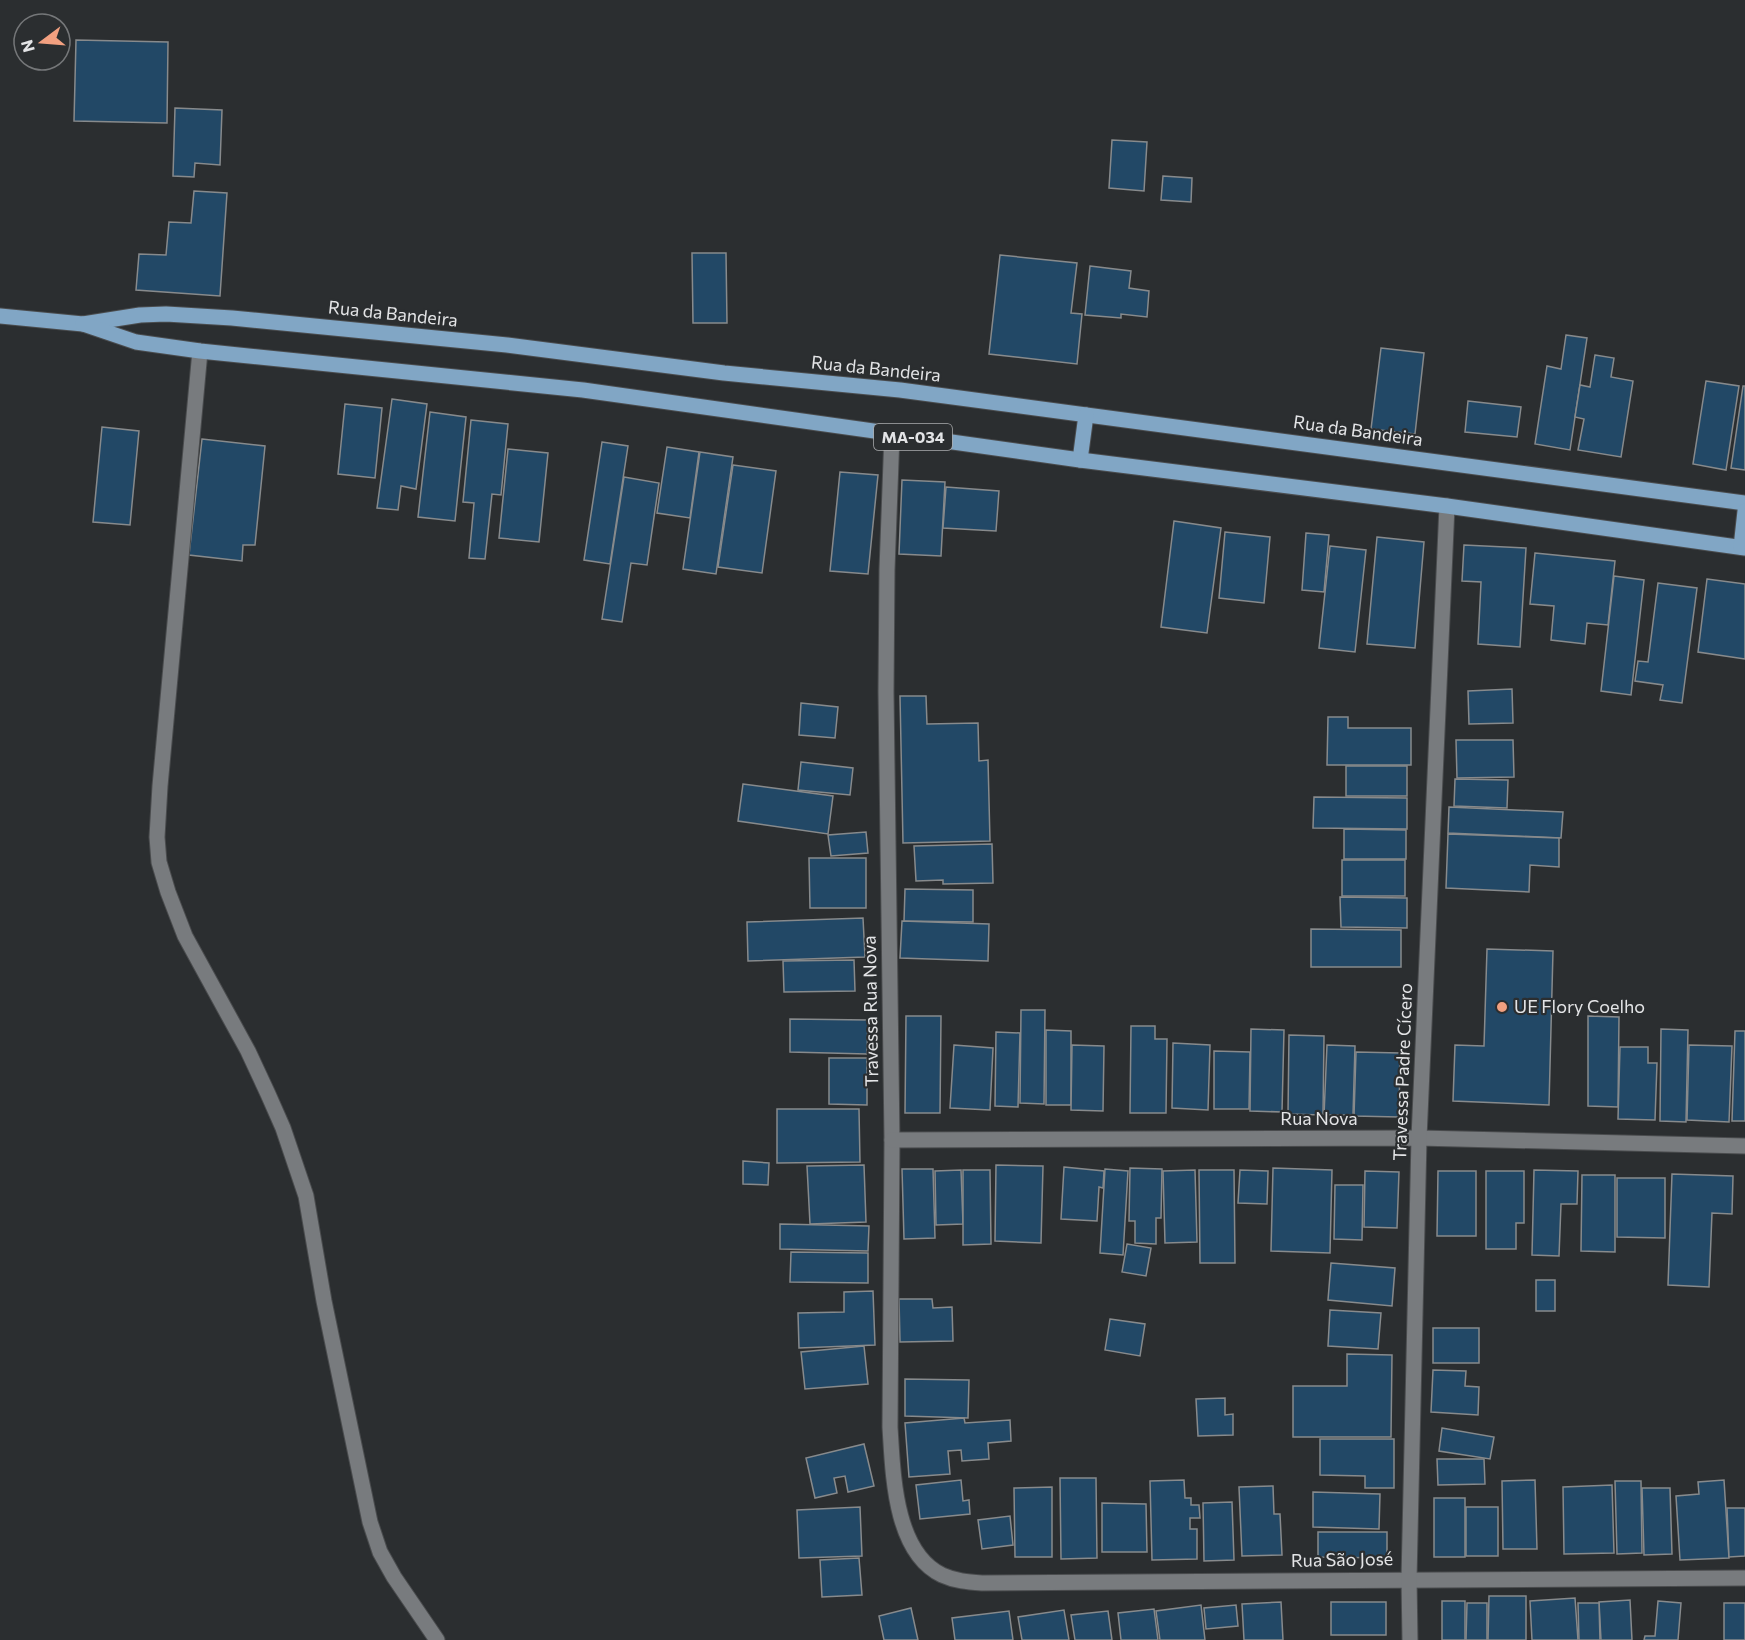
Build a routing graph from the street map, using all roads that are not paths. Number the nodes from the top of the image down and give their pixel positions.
1 (0, 316) edge
2 (83, 324) junction
3 (200, 351) junction
4 (1086, 415) junction
5 (892, 434) junction
6 (1080, 460) junction
7 (1745, 503) edge
8 (1447, 506) junction
9 (1745, 511) edge
10 (1743, 548) edge
11 (1419, 1138) junction
12 (892, 1140) junction
13 (1745, 1146) edge
14 (940, 1574) joint
15 (1745, 1578) edge
16 (1409, 1579) junction
17 (437, 1640) edge
18 (1410, 1640) edge

1 - 2 main road, Rua da Bandeira / MA-034
2 - 3 main road, MA-034
2 - 4 main road, Rua da Bandeira / MA-034
3 - 5 main road, MA-034
3 - 17 street
4 - 6 main road
4 - 7 main road, Rua da Bandeira / MA-034
5 - 6 main road, MA-034
5 - 12 street, Travessa Rua Nova
6 - 8 main road, MA-034
8 - 10 main road, MA-034
8 - 11 street, Travessa Padre Cícero
9 - 10 main road
11 - 12 street, Rua Nova
11 - 13 street, Rua Nova
11 - 16 street, Travessa Padre Cícero
12 - 14 street, Travessa Rua Nova
14 - 16 street, Rua São José
15 - 16 street, Rua São José
16 - 18 street, Travessa Padre Cícero

